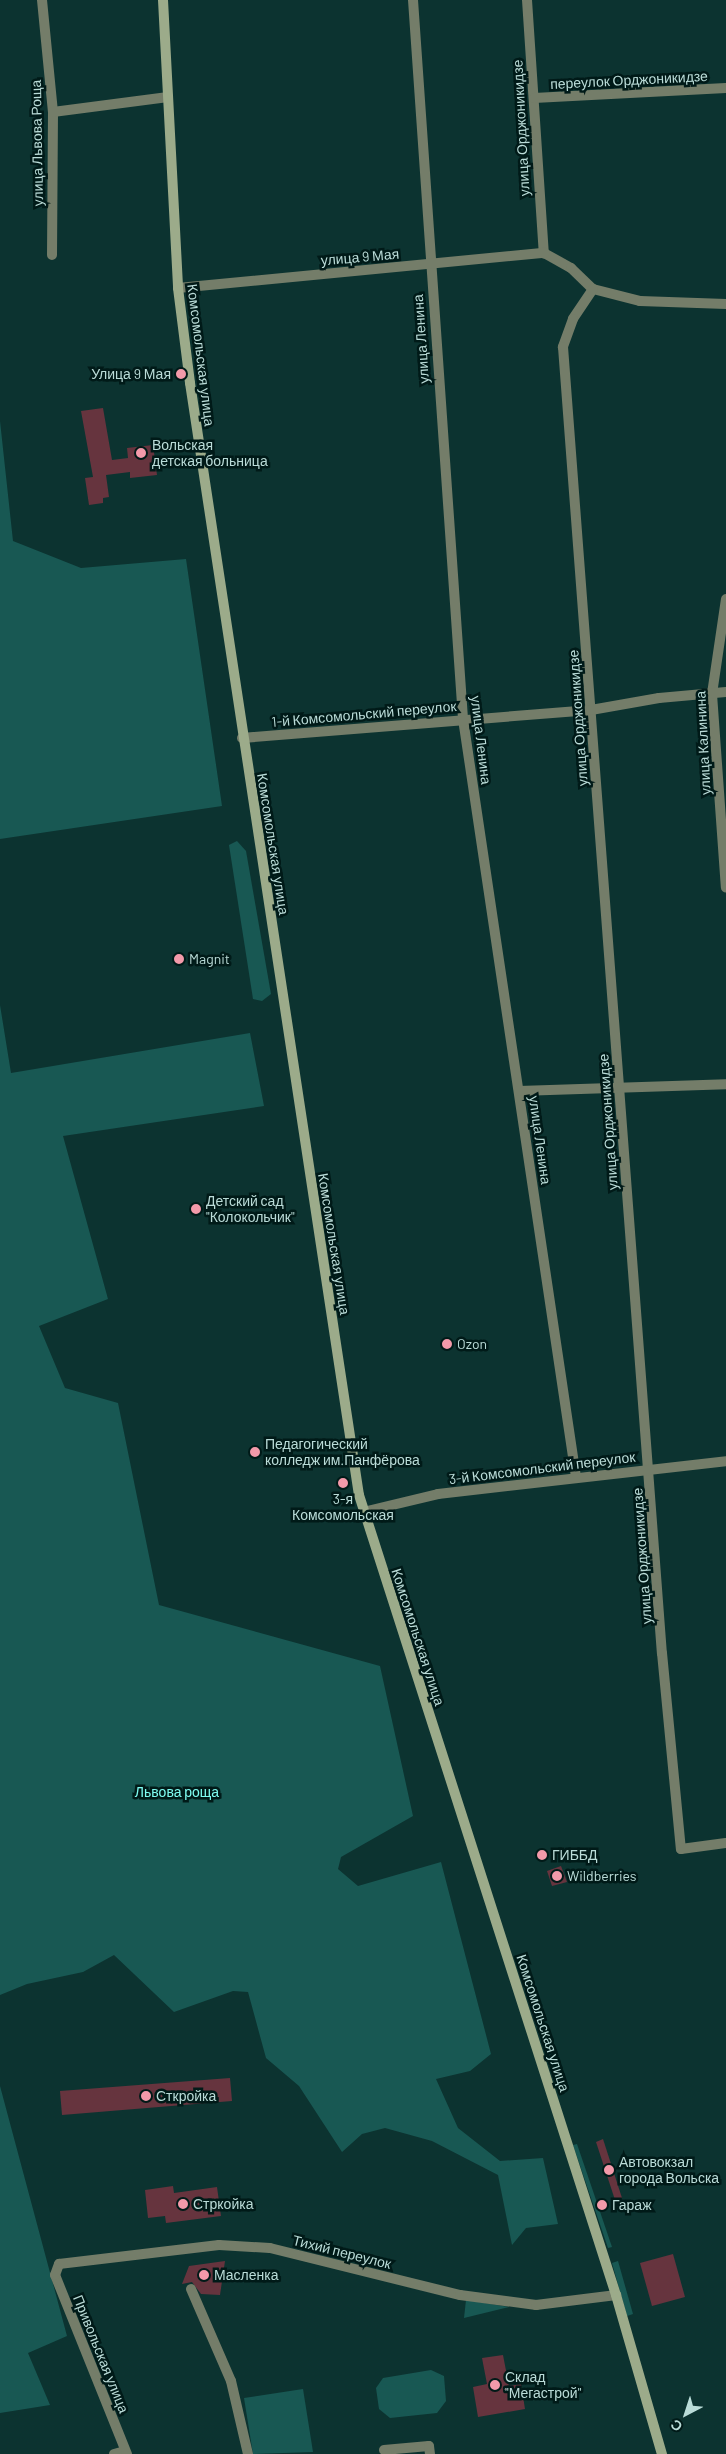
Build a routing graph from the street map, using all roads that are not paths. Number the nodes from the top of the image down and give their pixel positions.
1 (42, 0) edge
2 (163, 0) edge
3 (413, 0) edge
4 (527, 0) edge
5 (726, 88) edge
6 (168, 97) junction
7 (534, 98) junction
8 (53, 112) junction
9 (544, 254) junction
10 (52, 255) dead end
11 (430, 264) junction
12 (178, 288) junction
13 (593, 289) junction
14 (726, 304) edge
15 (726, 600) edge
16 (726, 692) edge
17 (712, 694) junction
18 (591, 710) junction
19 (462, 719) junction
20 (242, 738) junction
21 (726, 887) edge
22 (726, 1084) edge
23 (620, 1089) junction
24 (519, 1091) junction
25 (726, 1461) edge
26 (649, 1470) junction
27 (576, 1477) junction
28 (363, 1512) junction
29 (726, 1844) edge
30 (59, 2264) joint
31 (190, 2289) dead end
32 (616, 2294) junction
33 (384, 2450) dead end
34 (126, 2452) edge
35 (114, 2454) edge
36 (248, 2454) edge
37 (430, 2454) edge
38 (662, 2454) edge

1 - 8 street, улица Львова Роща
2 - 6 main road, Комсомольская улица
3 - 11 street, улица Ленина
4 - 7 street, улица Орджоникидзе
5 - 7 street, переулок Орджоникидзе
6 - 8 street
6 - 12 main road, Комсомольская улица
7 - 9 street, улица Орджоникидзе
8 - 10 street, улица Львова Роща
9 - 11 street, улица 9 Мая
9 - 13 street
11 - 12 street, улица 9 Мая
11 - 19 street, улица Ленина
12 - 20 main road, Комсомольская улица
13 - 14 street
13 - 18 street, улица Орджоникидзе
15 - 17 street, улица Калинина
16 - 17 street, 1-й Комсомольский переулок
17 - 18 street, 1-й Комсомольский переулок
17 - 21 street, улица Калинина
18 - 19 street, 1-й Комсомольский переулок
18 - 23 street, улица Орджоникидзе
19 - 20 street, 1-й Комсомольский переулок
19 - 24 street, улица Ленина
20 - 28 main road, Комсомольская улица
22 - 23 street
23 - 24 street
23 - 26 street, улица Орджоникидзе
24 - 27 street, улица Ленина
25 - 26 street, 3-й Комсомольский переулок
26 - 27 street, 3-й Комсомольский переулок
26 - 29 street, улица Орджоникидзе
27 - 28 street, 3-й Комсомольский переулок
28 - 32 main road, Комсомольская улица
30 - 32 street, Тихий переулок
30 - 34 street, Привольская улица
31 - 36 street
32 - 38 main road, Комсомольская улица
33 - 37 street
34 - 35 street

